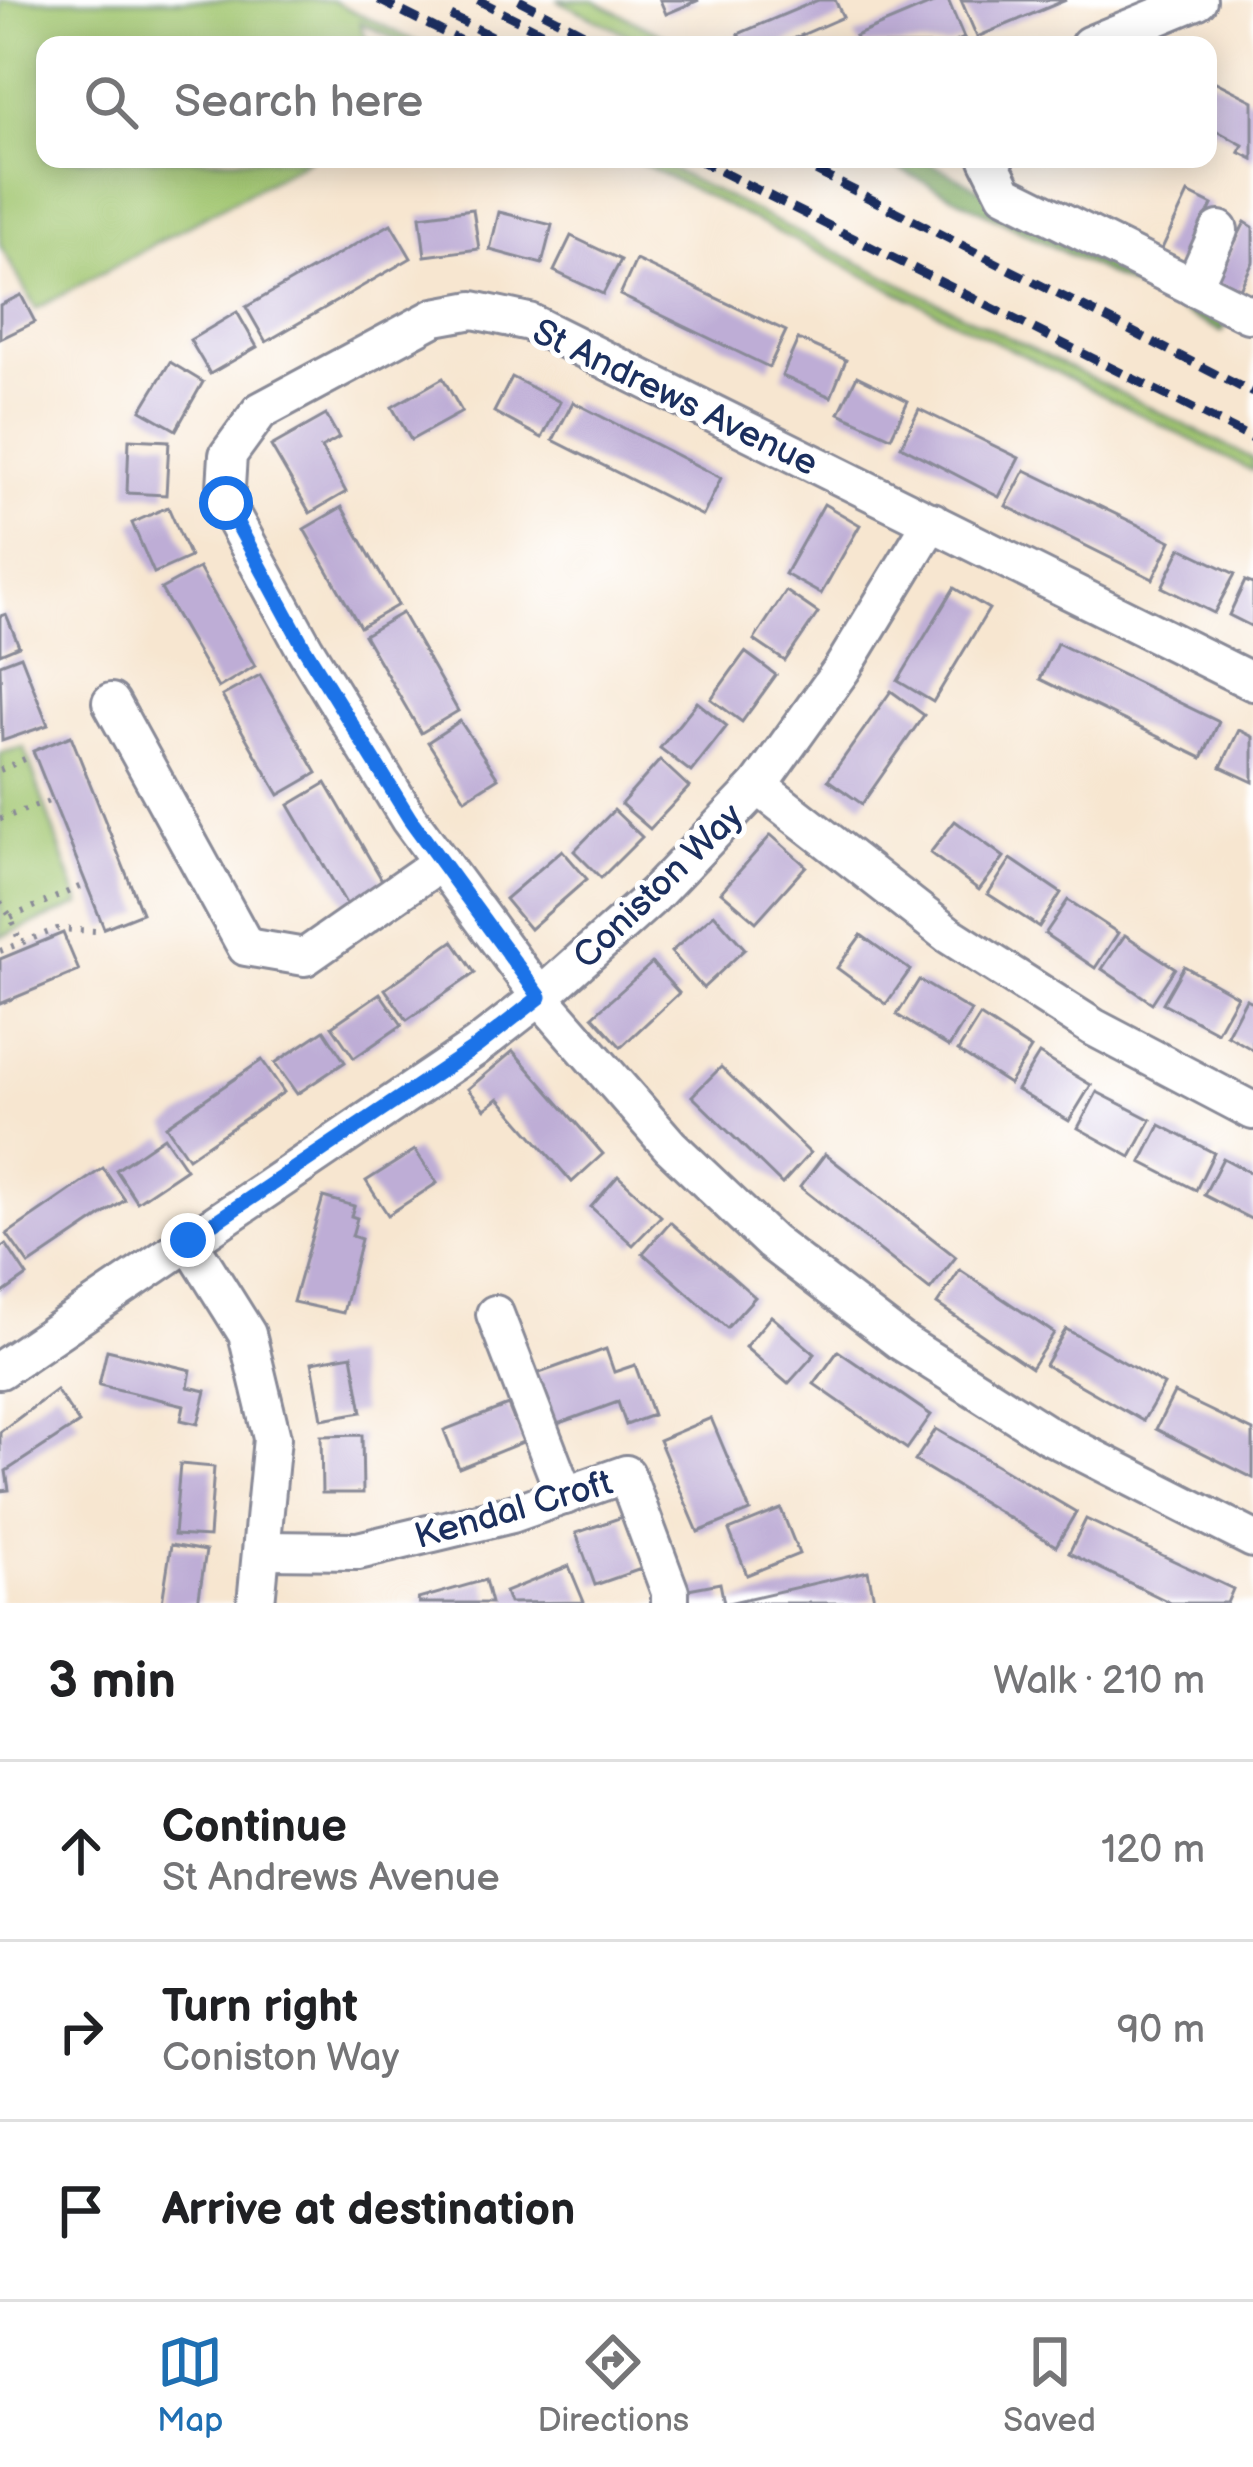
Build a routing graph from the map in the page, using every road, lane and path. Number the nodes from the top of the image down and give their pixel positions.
1 (1198, 0) edge
2 (1111, 36) edge
3 (992, 168) edge
4 (1219, 230) dead end
5 (1193, 286) junction
6 (1248, 314) dead end
7 (932, 521) junction
8 (1253, 682) edge
9 (111, 701) dead end
10 (34, 755) dead end
11 (0, 770) edge
12 (758, 786) junction
13 (52, 800) dead end
14 (0, 820) edge
15 (441, 862) junction
16 (86, 884) dead end
17 (0, 902) edge
18 (11, 917) junction
19 (96, 931) dead end
20 (20, 944) junction
21 (0, 952) edge
22 (540, 997) junction
23 (1253, 1111) edge
24 (188, 1240) junction
25 (495, 1314) dead end
26 (0, 1370) edge
27 (565, 1496) junction
28 (1253, 1539) edge
29 (264, 1550) junction
30 (256, 1603) edge
31 (670, 1603) edge

1 - 2 street
3 - 5 street
4 - 5 street
5 - 6 street
7 - 8 street, St Andrews Avenue
7 - 12 street, Coniston Way
7 - 15 street, St Andrews Avenue
9 - 15 street
10 - 11 path
12 - 22 street, Coniston Way
12 - 23 street
13 - 14 path
15 - 22 street, St Andrews Avenue
16 - 18 path
17 - 18 path
18 - 20 path
19 - 20 path
20 - 21 path
22 - 24 street, Coniston Way
22 - 28 street, St Andrews Avenue
24 - 26 street, Coniston Way
24 - 29 street
25 - 27 street
27 - 29 street, Kendal Croft
27 - 31 street, Kendal Croft
29 - 30 street

